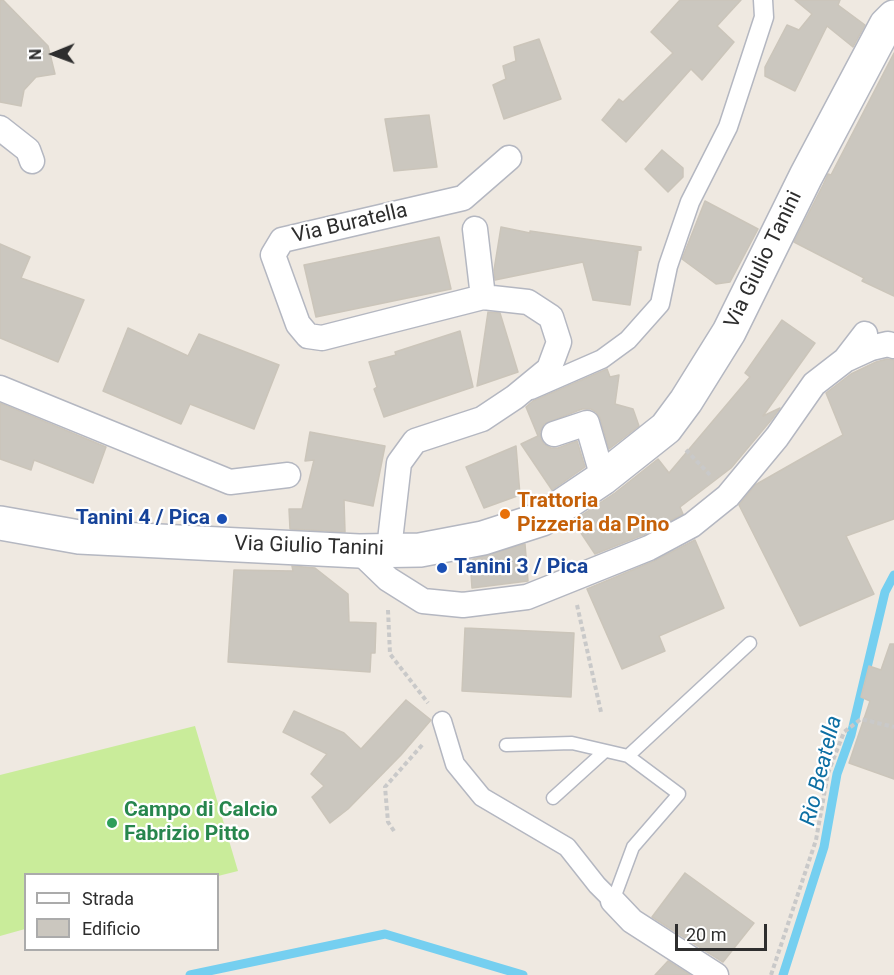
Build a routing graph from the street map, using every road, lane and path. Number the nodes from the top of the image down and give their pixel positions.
1 (763, 0) edge
2 (894, 17) edge
3 (0, 128) edge
4 (509, 158) dead end
5 (32, 161) dead end
6 (475, 229) dead end
7 (483, 297) junction
8 (865, 334) dead end
9 (894, 346) edge
10 (845, 360) junction
11 (0, 388) edge
12 (515, 397) junction
13 (666, 428) junction
14 (554, 434) dead end
15 (288, 475) dead end
16 (603, 478) junction
17 (728, 496) junction
18 (0, 523) edge
19 (379, 560) junction
20 (571, 578) junction
21 (750, 643) dead end
22 (600, 712) dead end
23 (442, 721) junction
24 (894, 727) edge
25 (506, 745) dead end
26 (605, 751) junction
27 (627, 756) junction
28 (553, 798) dead end
29 (394, 831) dead end
30 (613, 901) junction
31 (716, 975) edge
32 (771, 975) edge

1 - 12 street, Via Buratella
2 - 13 main road, Via Giulio Tanini
3 - 5 street
4 - 7 street, Via Buratella
6 - 7 street
7 - 12 street, Via Buratella
8 - 10 street
9 - 10 street
10 - 17 street
11 - 15 street
12 - 19 street, Via Buratella
13 - 16 main road, Via Giulio Tanini
13 - 17 path
14 - 16 street
16 - 19 main road, Via Giulio Tanini
17 - 20 street
18 - 19 main road, Via Giulio Tanini
19 - 20 street
19 - 23 path
20 - 22 path
21 - 27 lane
23 - 29 path
23 - 30 street
24 - 32 path
25 - 26 lane
26 - 27 lane
26 - 28 lane
27 - 30 lane
30 - 31 street

